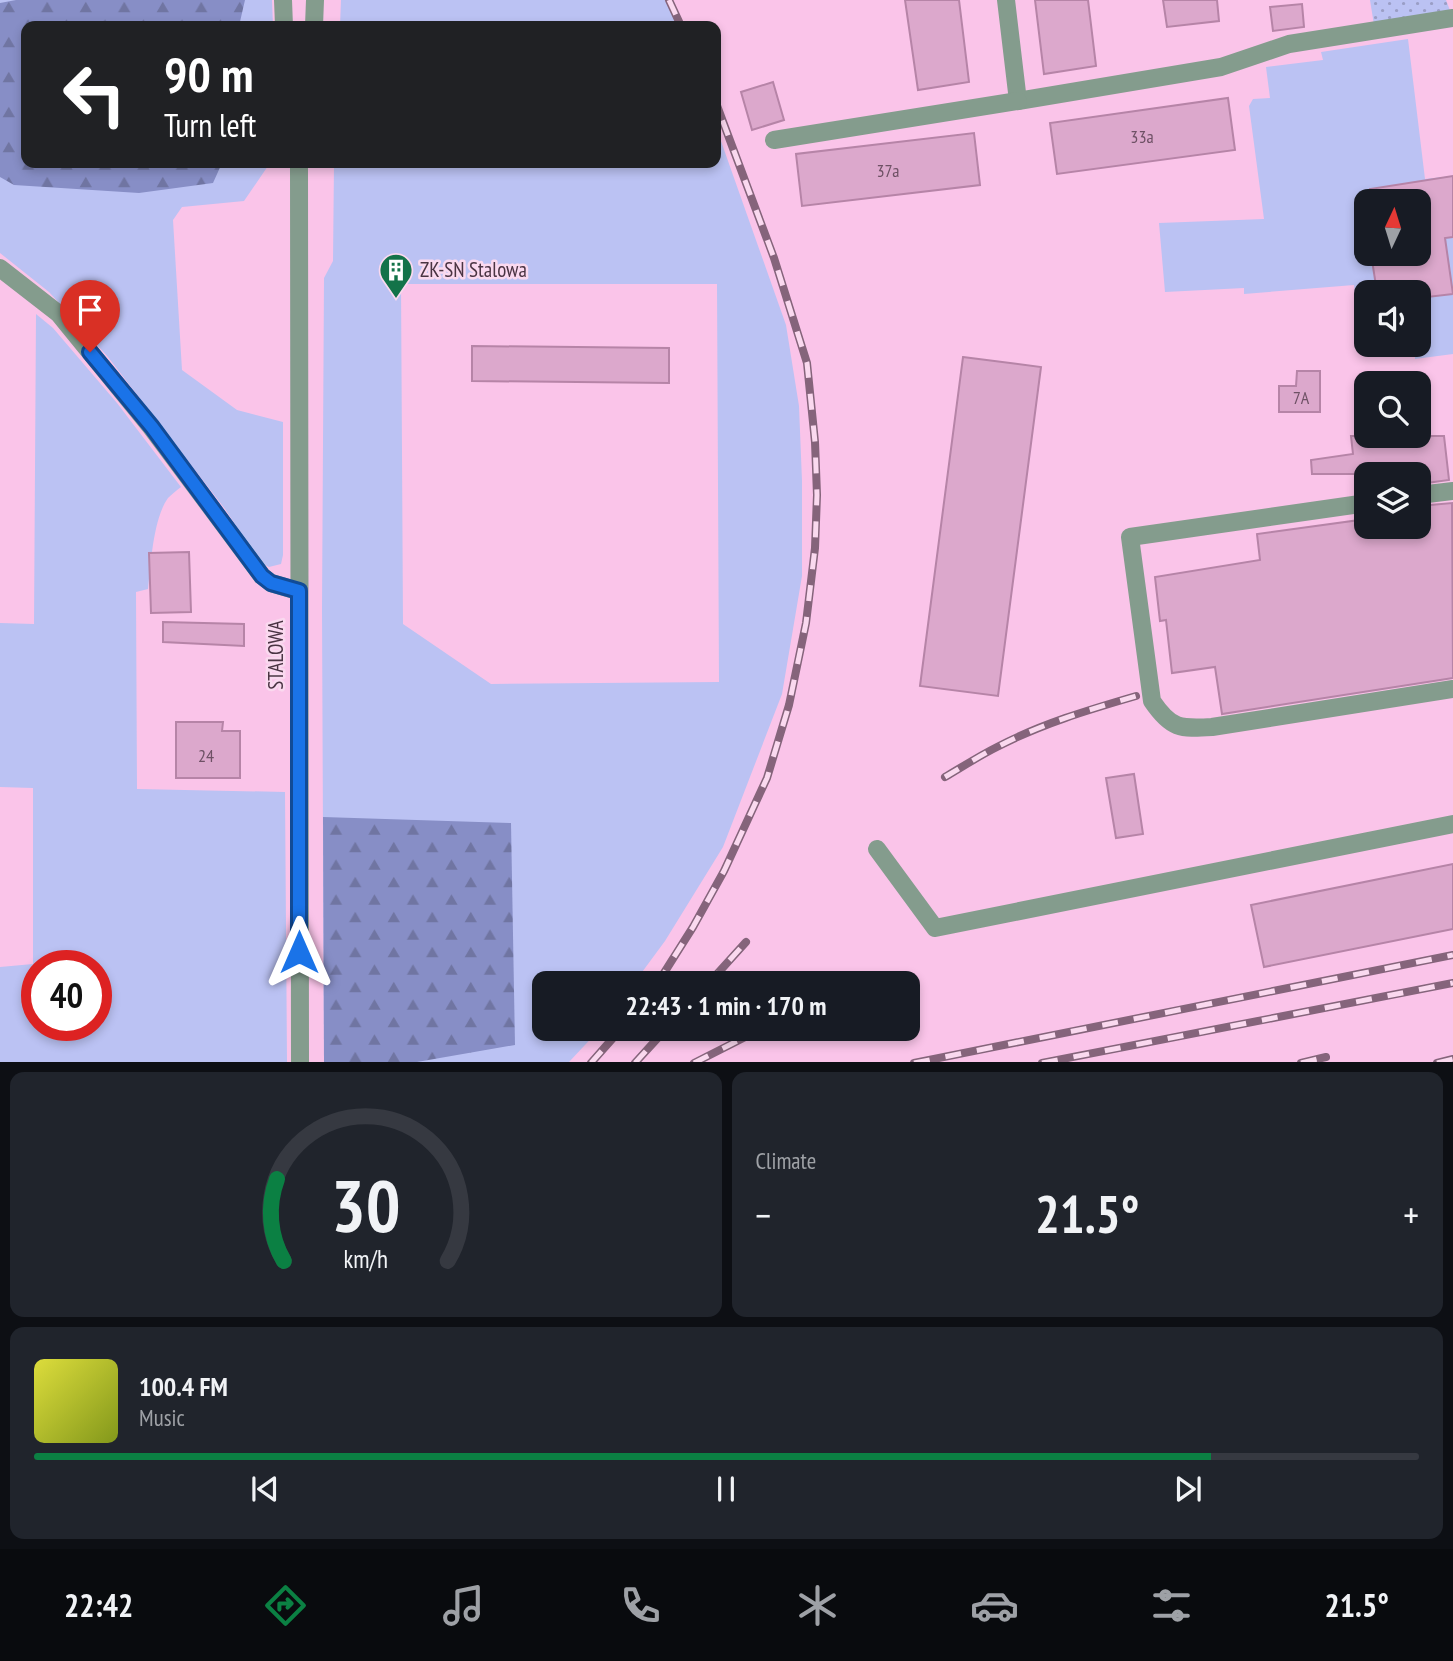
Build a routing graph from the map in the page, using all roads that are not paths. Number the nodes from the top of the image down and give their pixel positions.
1 (283, 0) edge
2 (314, 0) edge
3 (1006, 0) edge
4 (1453, 18) edge
5 (284, 21) edge
6 (314, 21) edge
7 (1018, 101) junction
8 (774, 139) dead end
9 (299, 168) edge
10 (0, 268) edge
11 (1453, 491) edge
12 (1431, 494) edge
13 (1354, 505) edge
14 (299, 591) junction
15 (1453, 688) edge
16 (1453, 824) edge
17 (877, 849) dead end
18 (300, 1062) edge

1 - 5 street
2 - 6 street
3 - 7 street
4 - 7 street
7 - 8 street
9 - 14 street, STALOWA
10 - 14 street
11 - 12 street
13 - 15 street
14 - 18 street, STALOWA
16 - 17 street

